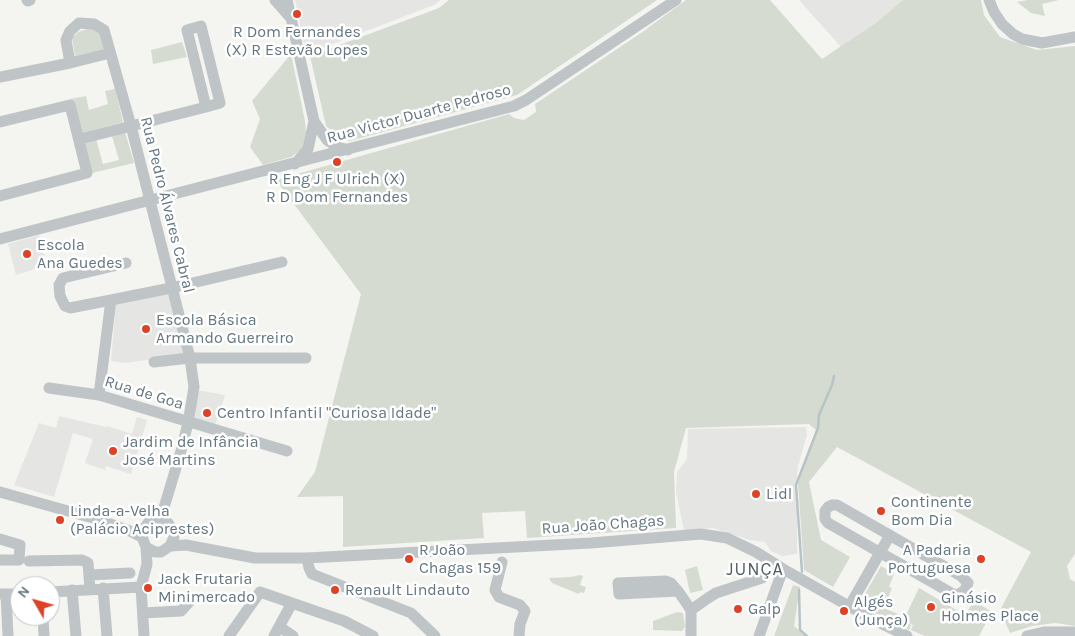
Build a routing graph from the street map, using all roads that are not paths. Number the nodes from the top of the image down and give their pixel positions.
1 (275, 0) edge
2 (287, 0) edge
3 (676, 0) edge
4 (989, 0) edge
5 (290, 18) junction
6 (1075, 37) edge
7 (110, 53) junction
8 (70, 64) junction
9 (0, 77) edge
10 (206, 107) junction
11 (0, 122) edge
12 (131, 126) junction
13 (317, 138) junction
14 (80, 139) junction
15 (349, 150) junction
16 (320, 158) junction
17 (295, 164) junction
18 (0, 196) edge
19 (150, 200) junction
20 (0, 239) edge
21 (282, 262) dead end
22 (126, 263) dead end
23 (171, 288) junction
24 (112, 300) junction
25 (190, 358) junction
26 (306, 358) dead end
27 (154, 362) dead end
28 (49, 388) dead end
29 (99, 395) junction
30 (188, 423) junction
31 (287, 451) dead end
32 (0, 492) edge
33 (163, 511) junction
34 (170, 527) junction
35 (890, 535) junction
36 (148, 537) junction
37 (0, 539) edge
38 (170, 546) junction
39 (880, 552) junction
40 (275, 557) junction
41 (307, 558) junction
42 (0, 560) edge
43 (29, 561) dead end
44 (502, 562) dead end
45 (782, 569) junction
46 (130, 573) dead end
47 (90, 575) junction
48 (762, 578) dead end
49 (141, 587) junction
50 (103, 588) junction
51 (90, 589) junction
52 (72, 590) junction
53 (60, 591) edge
54 (678, 591) dead end
55 (3, 594) edge
56 (190, 601) dead end
57 (292, 604) junction
58 (849, 607) junction
59 (691, 610) junction
60 (143, 614) junction
61 (277, 632) edge
62 (1075, 632) edge
63 (8, 636) edge
64 (76, 636) edge
65 (107, 636) edge
66 (144, 636) edge
67 (229, 636) edge
68 (293, 636) edge
69 (372, 636) edge
70 (436, 636) edge
71 (519, 636) edge
72 (691, 636) edge
73 (759, 636) edge
74 (908, 636) edge
75 (1027, 636) edge

1 - 5 street
2 - 5 street
3 - 15 street, Rua Victor Duarte Pedroso
4 - 6 street
5 - 13 street
7 - 8 street
7 - 8 street, Rua Pedro Álvares Cabral
7 - 12 street, Rua Pedro Álvares Cabral
8 - 9 street
10 - 10 street
10 - 12 street
11 - 14 street
12 - 14 street
12 - 19 street, Rua Pedro Álvares Cabral
13 - 15 street
13 - 16 street
13 - 17 street
14 - 18 street
15 - 16 street, Rua Victor Duarte Pedroso
16 - 17 street, Rua Victor Duarte Pedroso
17 - 19 street, Rua Victor Duarte Pedroso
19 - 20 street, Rua Victor Duarte Pedroso
19 - 23 street, Rua Pedro Álvares Cabral
21 - 23 street
22 - 24 street
23 - 24 street
23 - 25 street, Rua Pedro Álvares Cabral
24 - 29 street
25 - 26 street
25 - 27 street
25 - 30 street, Rua Pedro Álvares Cabral
28 - 29 street, Rua de Goa
29 - 30 street, Rua de Goa
30 - 31 street, Rua de Goa
30 - 33 street, Rua Pedro Álvares Cabral
32 - 36 street, Rua João Chagas
33 - 34 street
33 - 36 street
34 - 36 street, Rua João Chagas
34 - 38 street
34 - 40 street, Rua João Chagas
35 - 39 street
35 - 39 street
35 - 39 street
36 - 38 street
36 - 49 street
37 - 42 street
38 - 40 street, Rua João Chagas
39 - 58 street
40 - 41 street, Rua João Chagas
41 - 45 street, Rua João Chagas
41 - 70 street
43 - 47 street
44 - 71 street
45 - 58 street, Rua João Chagas
45 - 73 street
46 - 47 street
47 - 51 street
48 - 59 street
49 - 50 street
49 - 60 street
50 - 51 street
50 - 65 street
51 - 52 street
52 - 53 street
52 - 64 street
54 - 59 street
55 - 63 street
56 - 60 street
57 - 61 street
57 - 67 street
57 - 69 street
58 - 74 street, Rua João Chagas
59 - 72 street
60 - 66 street
61 - 68 street
62 - 75 street

